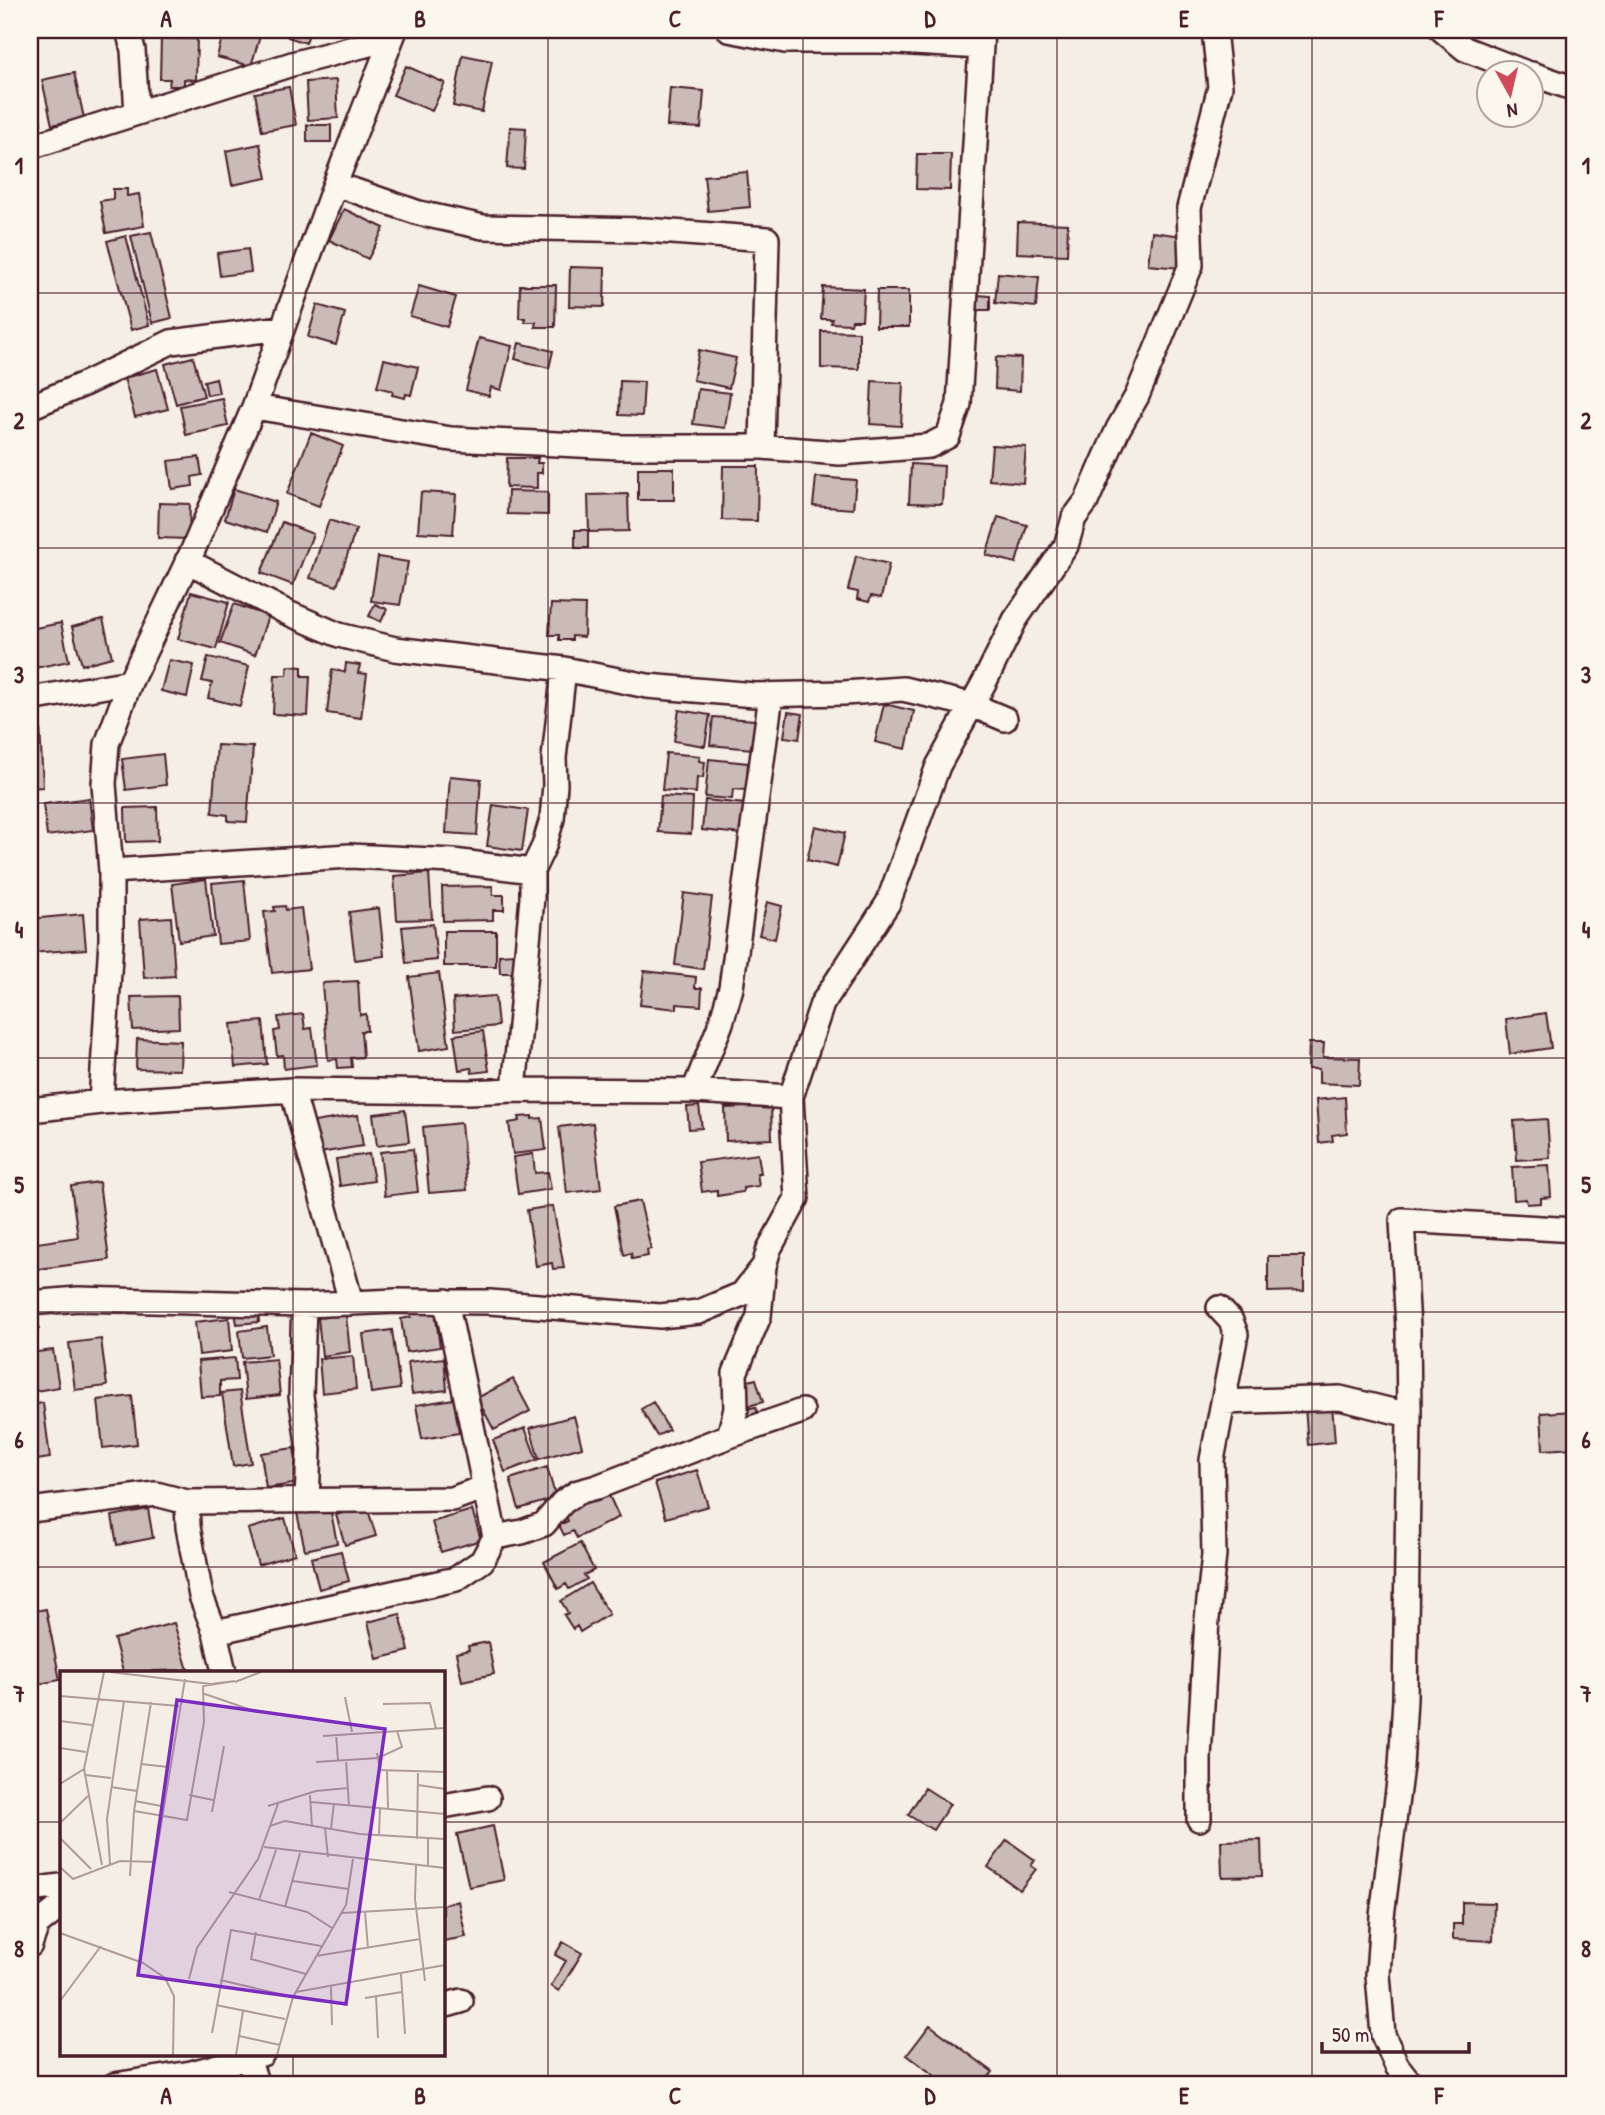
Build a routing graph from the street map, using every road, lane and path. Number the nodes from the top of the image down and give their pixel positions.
1 (128, 30) edge
2 (729, 30) edge
3 (1214, 30) edge
4 (1442, 30) edge
5 (394, 34) edge
6 (981, 38) edge
7 (1494, 60) edge
8 (1546, 79) edge
9 (1575, 89) edge
10 (137, 113) junction
11 (30, 147) edge
12 (335, 184) junction
13 (281, 328) junction
14 (30, 407) edge
15 (254, 407) junction
16 (762, 447) junction
17 (187, 561) junction
18 (564, 669) junction
19 (130, 682) junction
20 (771, 695) junction
21 (30, 699) edge
22 (972, 705) junction
23 (1005, 719) dead end
24 (111, 871) junction
25 (532, 871) junction
26 (292, 1090) junction
27 (514, 1090) junction
28 (694, 1091) junction
29 (791, 1097) junction
30 (102, 1102) junction
31 (30, 1110) edge
32 (1575, 1230) edge
33 (764, 1266) junction
34 (446, 1301) junction
35 (351, 1302) junction
36 (30, 1303) edge
37 (304, 1305) junction
38 (1219, 1308) dead end
39 (1223, 1402) junction
40 (802, 1411) dead end
41 (1409, 1415) junction
42 (729, 1436) junction
43 (485, 1487) junction
44 (307, 1501) junction
45 (187, 1502) junction
46 (30, 1510) edge
47 (495, 1538) junction
48 (215, 1632) junction
49 (224, 1671) edge
50 (488, 1798) dead end
51 (444, 1806) edge
52 (1199, 1819) dead end
53 (60, 1886) edge
54 (30, 1890) edge
55 (30, 1903) edge
56 (60, 1907) edge
57 (34, 1935) edge
58 (255, 2056) edge
59 (114, 2085) edge
60 (257, 2085) edge
61 (1412, 2085) edge

1 - 10 street
2 - 6 street
3 - 22 street
4 - 7 street
5 - 10 street
5 - 12 street
6 - 16 street
8 - 9 street
10 - 11 street
12 - 13 street
12 - 16 street
13 - 14 street
13 - 15 street
15 - 16 street
15 - 17 street
17 - 18 street
17 - 19 street
18 - 20 street
18 - 25 street
19 - 21 street
19 - 24 street
20 - 22 street
20 - 28 street
22 - 23 street
22 - 29 street
24 - 25 street
24 - 30 street
25 - 27 street
26 - 27 street
26 - 30 street
26 - 35 street
27 - 28 street
28 - 29 street
29 - 33 street
30 - 31 street
32 - 41 street
33 - 34 street
33 - 42 street
34 - 35 street
34 - 43 street
35 - 37 street
36 - 37 street
37 - 44 street
38 - 39 street
39 - 41 street
39 - 52 street
40 - 42 street
41 - 61 street
42 - 47 street
43 - 44 street
43 - 47 street
44 - 45 street
45 - 46 street
45 - 48 street
47 - 48 street
48 - 49 street
50 - 51 street
53 - 54 street
55 - 57 street
56 - 57 street
58 - 59 street
58 - 60 street

